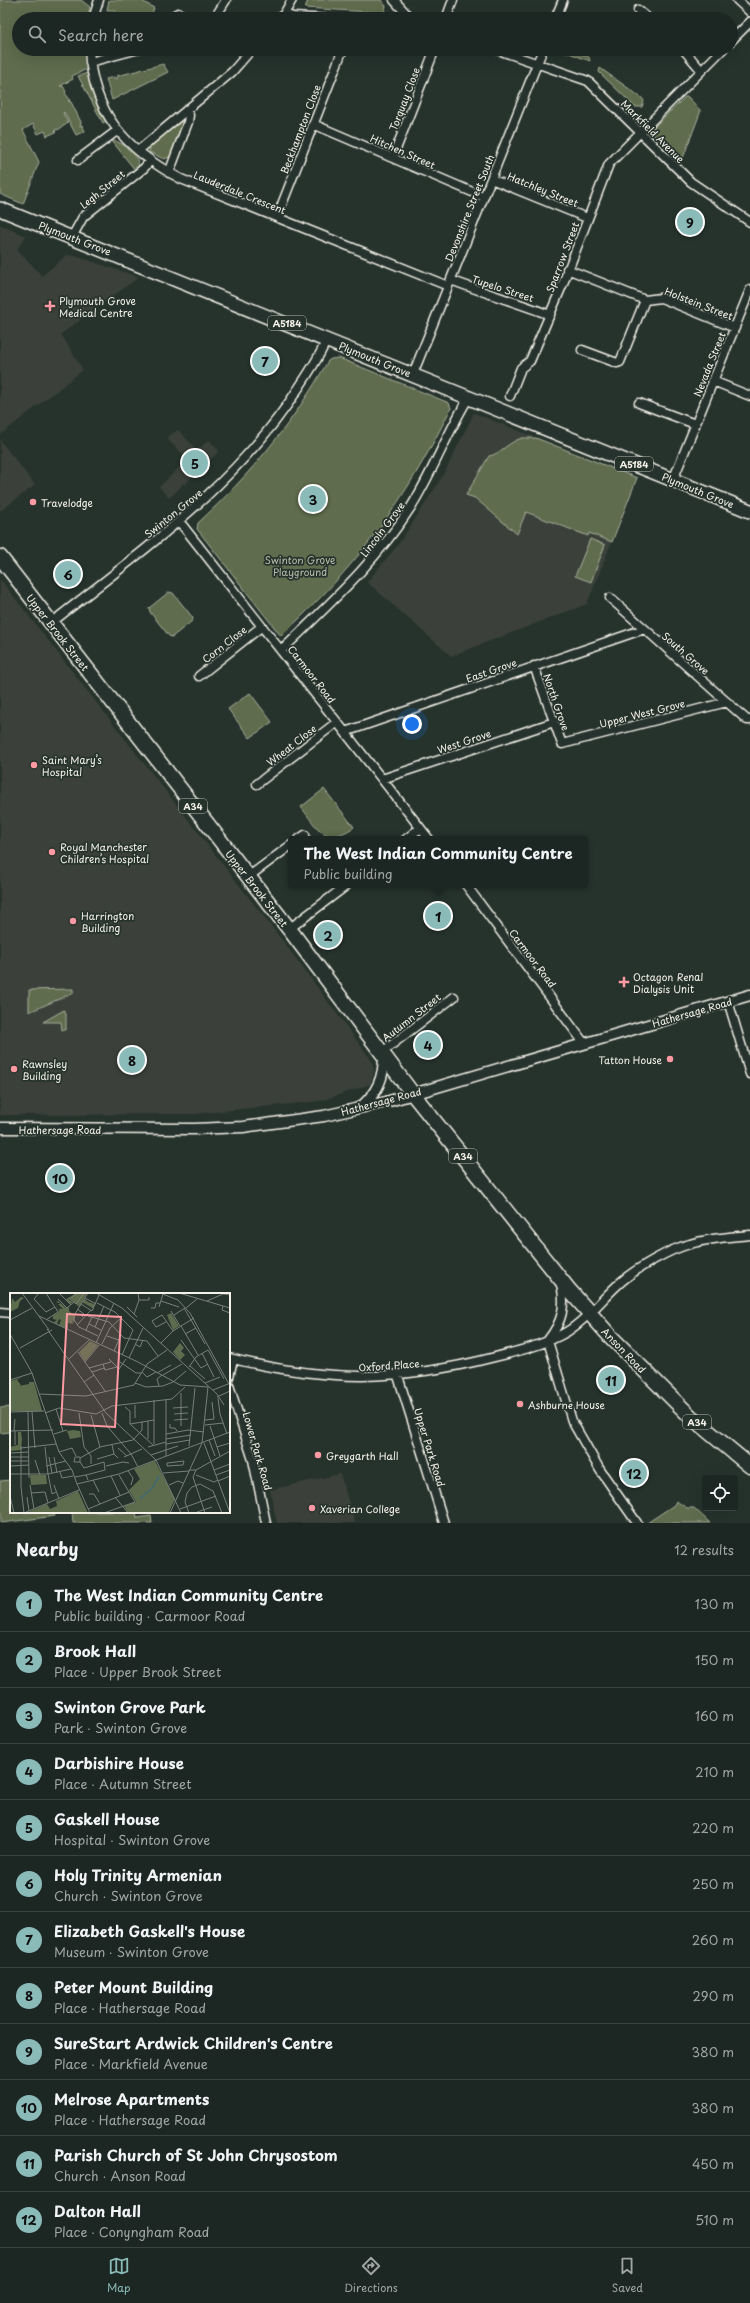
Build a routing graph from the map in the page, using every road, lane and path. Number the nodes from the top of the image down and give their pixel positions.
1 (99, 0) edge
2 (226, 0) edge
3 (292, 0) edge
4 (394, 0) edge
5 (453, 0) edge
6 (563, 0) edge
7 (737, 0) edge
8 (638, 10) dead end
9 (95, 12) edge
10 (218, 12) edge
11 (284, 12) edge
12 (405, 12) edge
13 (449, 12) edge
14 (558, 12) edge
15 (640, 12) edge
16 (750, 12) edge
17 (750, 22) edge
18 (738, 34) edge
19 (90, 56) edge
20 (113, 56) edge
21 (246, 56) edge
22 (340, 56) edge
23 (432, 56) edge
24 (516, 56) edge
25 (540, 56) edge
26 (689, 56) edge
27 (716, 56) edge
28 (90, 62) junction
29 (538, 63) junction
30 (701, 70) junction
31 (186, 111) junction
32 (313, 124) junction
33 (118, 130) junction
34 (640, 131) junction
35 (138, 150) junction
36 (393, 157) junction
37 (78, 160) dead end
38 (150, 161) junction
39 (169, 173) junction
40 (491, 179) junction
41 (484, 197) junction
42 (0, 209) edge
43 (277, 217) junction
44 (587, 218) junction
45 (750, 222) edge
46 (72, 237) junction
47 (568, 269) junction
48 (449, 283) junction
49 (750, 290) edge
50 (645, 300) junction
51 (550, 315) junction
52 (735, 328) junction
53 (327, 339) junction
54 (582, 350) dead end
55 (413, 374) junction
56 (713, 381) junction
57 (510, 396) dead end
58 (750, 396) edge
59 (469, 398) junction
60 (639, 403) dead end
61 (695, 424) junction
62 (673, 480) junction
63 (750, 510) edge
64 (179, 521) junction
65 (0, 557) edge
66 (610, 598) dead end
67 (51, 623) junction
68 (261, 627) junction
69 (644, 629) junction
70 (281, 651) junction
71 (534, 666) junction
72 (199, 676) dead end
73 (727, 702) junction
74 (750, 720) edge
75 (337, 722) junction
76 (554, 722) junction
77 (345, 732) junction
78 (562, 744) joint
79 (382, 779) junction
80 (257, 784) dead end
81 (420, 828) junction
82 (410, 836) edge
83 (427, 836) edge
84 (288, 847) edge
85 (248, 876) junction
86 (342, 888) edge
87 (468, 888) edge
88 (289, 929) junction
89 (750, 995) edge
90 (454, 997) dead end
91 (728, 1001) junction
92 (584, 1043) junction
93 (382, 1055) junction
94 (750, 1074) edge
95 (412, 1093) junction
96 (359, 1109) junction
97 (0, 1128) edge
98 (514, 1219) joint
99 (750, 1235) edge
100 (560, 1278) junction
101 (0, 1312) edge
102 (10, 1313) edge
103 (589, 1314) junction
104 (548, 1341) junction
105 (231, 1358) edge
106 (398, 1376) junction
107 (230, 1388) edge
108 (750, 1466) edge
109 (266, 1523) edge
110 (444, 1523) edge
111 (637, 1523) edge

1 - 9 street
2 - 10 street
3 - 11 street
4 - 12 street
5 - 13 street
6 - 14 street
7 - 16 street
8 - 15 street
17 - 18 street
19 - 28 street, Lauderdale Crescent
20 - 28 street
21 - 31 street
22 - 32 street, Beckhampton Close
23 - 36 street, Torquay Close
24 - 29 street, Markfield Avenue
25 - 29 street, Devonshire Street South
26 - 30 street
27 - 30 street, Sparrow Street
28 - 33 street, Lauderdale Crescent
29 - 34 street, Markfield Avenue
29 - 40 street, Devonshire Street South
30 - 34 street, Sparrow Street
31 - 35 street
31 - 39 street
32 - 36 street, Hitchen Street
32 - 43 street, Beckhampton Close
33 - 35 street, Lauderdale Crescent
33 - 37 street
34 - 44 street, Sparrow Street
34 - 45 street, Markfield Avenue
35 - 38 street, Lauderdale Crescent
36 - 41 street, Hitchen Street
38 - 39 street, Lauderdale Crescent
38 - 46 street, Legh Street
39 - 43 street, Lauderdale Crescent
40 - 41 street, Devonshire Street South
40 - 44 street, Hatchley Street
41 - 48 street, Devonshire Street South
42 - 46 main road, Plymouth Grove / A5184
43 - 48 street, Lauderdale Crescent
44 - 47 street, Sparrow Street
46 - 53 main road, Plymouth Grove / A5184
47 - 50 street, Holstein Street
47 - 51 street, Sparrow Street
48 - 51 street, Tupelo Street
48 - 55 street, Devonshire Street South
49 - 52 street, Nevada Street
50 - 52 street, Holstein Street
50 - 54 street
51 - 57 street, Sparrow Street
52 - 56 street, Nevada Street
53 - 55 main road, Plymouth Grove / A5184
53 - 64 street, Swinton Grove
55 - 59 main road, Plymouth Grove / A5184
56 - 58 street
56 - 61 street, Nevada Street
59 - 62 main road, Plymouth Grove / A5184
59 - 70 street, Lincoln Grove
60 - 61 street
61 - 62 street, Nevada Street
62 - 63 main road, Plymouth Grove / A5184
64 - 67 street, Swinton Grove
64 - 68 street, Carmoor Road
65 - 67 highway, Upper Brook Street / A34
66 - 69 street, South Grove
67 - 85 highway, Upper Brook Street / A34
68 - 70 street, Carmoor Road
68 - 72 street, Corn Close
69 - 71 street, East Grove
69 - 73 street, South Grove
70 - 75 street, Carmoor Road
71 - 76 street, North Grove
71 - 77 street, East Grove
73 - 74 street, South Grove
73 - 78 street, Upper West Grove
75 - 77 street, Carmoor Road
75 - 80 street, Wheat Close
76 - 78 street, North Grove
76 - 79 street, West Grove
77 - 79 street, Carmoor Road
79 - 81 street, Carmoor Road
81 - 82 street
81 - 83 street, Carmoor Road
84 - 85 street
85 - 88 highway, Upper Brook Street / A34
86 - 88 street
87 - 92 street, Carmoor Road
88 - 93 highway, Upper Brook Street / A34
89 - 91 street, Hathersage Road
90 - 93 street, Autumn Street
91 - 92 street, Hathersage Road
91 - 94 street
92 - 95 street, Hathersage Road
93 - 95 highway, Upper Brook Street / A34
93 - 96 street
95 - 96 street, Hathersage Road
95 - 98 highway, Upper Brook Street / A34
96 - 97 street, Hathersage Road
98 - 100 highway, Anson Road / A34
99 - 103 street, Oxford Place
100 - 103 highway, Anson Road / A34
100 - 104 street
101 - 102 street
103 - 104 street, Oxford Place
103 - 108 highway, Anson Road / A34
104 - 106 street, Oxford Place
104 - 111 street
105 - 106 street, Oxford Place
106 - 110 street, Upper Park Road
107 - 109 street, Lower Park Road

